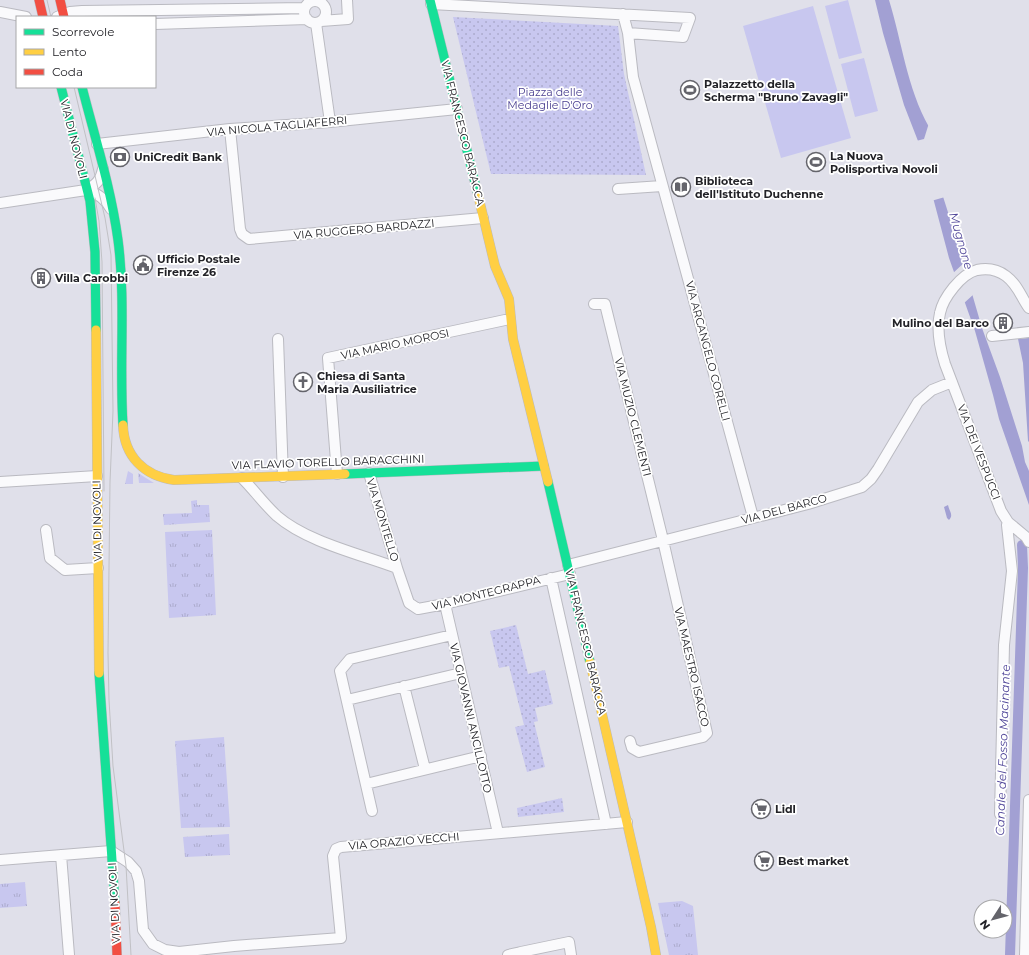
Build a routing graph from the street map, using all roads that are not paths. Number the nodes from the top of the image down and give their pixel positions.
1 (39, 0) edge
2 (60, 0) edge
3 (317, 0) edge
4 (347, 0) edge
5 (431, 2) edge
6 (304, 8) junction
7 (0, 12) edge
8 (623, 14) junction
9 (21, 16) edge
10 (43, 16) edge
11 (62, 16) edge
12 (315, 21) junction
13 (156, 24) edge
14 (628, 34) junction
15 (61, 88) edge
16 (82, 88) edge
17 (457, 109) junction
18 (330, 122) junction
19 (230, 129) junction
20 (97, 144) junction
21 (104, 167) junction
22 (662, 186) junction
23 (618, 189) dead end
24 (86, 190) junction
25 (0, 204) edge
26 (113, 212) junction
27 (483, 218) junction
28 (495, 266) junction
29 (496, 292) dead end
30 (594, 304) dead end
31 (1029, 308) edge
32 (503, 316) joint
33 (511, 329) junction
34 (1025, 332) edge
35 (992, 336) dead end
36 (278, 339) dead end
37 (952, 382) junction
38 (128, 447) joint
39 (544, 466) junction
40 (369, 473) junction
41 (337, 474) junction
42 (97, 476) junction
43 (284, 477) junction
44 (242, 478) junction
45 (0, 482) edge
46 (753, 518) junction
47 (1008, 522) junction
48 (46, 530) dead end
49 (1028, 539) edge
50 (663, 541) junction
51 (98, 568) junction
52 (397, 568) junction
53 (569, 570) junction
54 (551, 578) junction
55 (445, 604) junction
56 (452, 635) junction
57 (461, 673) junction
58 (404, 686) junction
59 (347, 700) junction
60 (630, 741) dead end
61 (481, 756) junction
62 (425, 769) junction
63 (366, 784) junction
64 (1029, 800) edge
65 (372, 811) dead end
66 (1000, 814) dead end
67 (627, 822) junction
68 (606, 824) junction
69 (498, 833) junction
70 (111, 851) junction
71 (61, 855) junction
72 (0, 860) edge
73 (143, 930) joint
74 (521, 954) edge
75 (69, 955) edge
76 (117, 955) edge
77 (508, 955) edge
78 (571, 955) edge
79 (656, 955) edge
80 (1025, 955) edge

1 - 10 street
2 - 11 street
3 - 6 street
3 - 12 street
4 - 12 street
5 - 8 street
5 - 17 street, VIA FRANCESCO BARACCA
6 - 11 street
6 - 12 street
7 - 9 street
8 - 14 street, VIA ARCANGELO CORELLI
8 - 14 street
12 - 13 street
12 - 18 street
14 - 22 street, VIA ARCANGELO CORELLI
15 - 24 street, VIA DI NOVOLI
16 - 20 street, VIA DI NOVOLI
17 - 18 street, VIA NICOLA TAGLIAFERRI
17 - 27 street, VIA FRANCESCO BARACCA
18 - 19 street, VIA NICOLA TAGLIAFERRI
19 - 20 street, VIA NICOLA TAGLIAFERRI
19 - 27 street, VIA RUGGERO BARDAZZI
20 - 21 street, VIA DI NOVOLI
21 - 24 street, VIA DI NOVOLI
21 - 26 street, VIA DI NOVOLI
22 - 23 street
22 - 46 street, VIA ARCANGELO CORELLI
24 - 25 street
24 - 26 street, VIA DI NOVOLI
24 - 42 street, VIA DI NOVOLI
26 - 38 street, VIA DI NOVOLI
27 - 28 street, VIA FRANCESCO BARACCA
28 - 29 street, VIA FRANCESCO BARACCA
28 - 33 street, VIA FRANCESCO BARACCA
30 - 50 street, VIA MUZIO CLEMENTI
31 - 37 street, VIA DEI VESPUCCI
32 - 33 street, VIA FRANCESCO BARACCA
32 - 41 street, VIA MARIO MOROSI
33 - 39 street, VIA FRANCESCO BARACCA
34 - 35 street
36 - 43 street
37 - 46 street, VIA DEL BARCO
37 - 47 street, VIA DEI VESPUCCI
38 - 44 street, VIA FLAVIO TORELLO BARACCHINI
39 - 40 street, VIA FLAVIO TORELLO BARACCHINI
39 - 53 street, VIA FRANCESCO BARACCA
40 - 41 street, VIA FLAVIO TORELLO BARACCHINI
40 - 52 street, VIA MONTELLO
41 - 43 street, VIA FLAVIO TORELLO BARACCHINI
42 - 45 street
42 - 51 street, VIA DI NOVOLI
43 - 44 street, VIA FLAVIO TORELLO BARACCHINI
44 - 52 street
46 - 50 street, VIA DEL BARCO
47 - 49 street, VIA DEI VESPUCCI
47 - 66 street, VIA DEI VESPUCCI
48 - 51 street
50 - 53 street, VIA DEL BARCO
50 - 60 street, VIA MAESTRO ISACCO
51 - 70 street, VIA DI NOVOLI
52 - 55 street, VIA MONTEGRAPPA
53 - 54 street, VIA MONTEGRAPPA
53 - 67 street, VIA FRANCESCO BARACCA
54 - 55 street, VIA MONTEGRAPPA
54 - 68 street, VIA FRANCESCO BARACCA
55 - 56 street, VIA GIOVANNI ANCILLOTTO
56 - 57 street, VIA GIOVANNI ANCILLOTTO
56 - 59 street
57 - 58 street
57 - 61 street, VIA GIOVANNI ANCILLOTTO
58 - 59 street
58 - 62 street
59 - 63 street
61 - 62 street
61 - 69 street, VIA GIOVANNI ANCILLOTTO
62 - 63 street
63 - 65 street
64 - 80 street
67 - 68 street, VIA ORAZIO VECCHI
67 - 79 street, VIA FRANCESCO BARACCA
68 - 69 street, VIA ORAZIO VECCHI
69 - 73 street, VIA ORAZIO VECCHI
70 - 71 street
70 - 73 street, VIA DI NOVOLI
70 - 76 street, VIA DI NOVOLI
71 - 72 street
71 - 75 street
74 - 77 street
74 - 78 street

